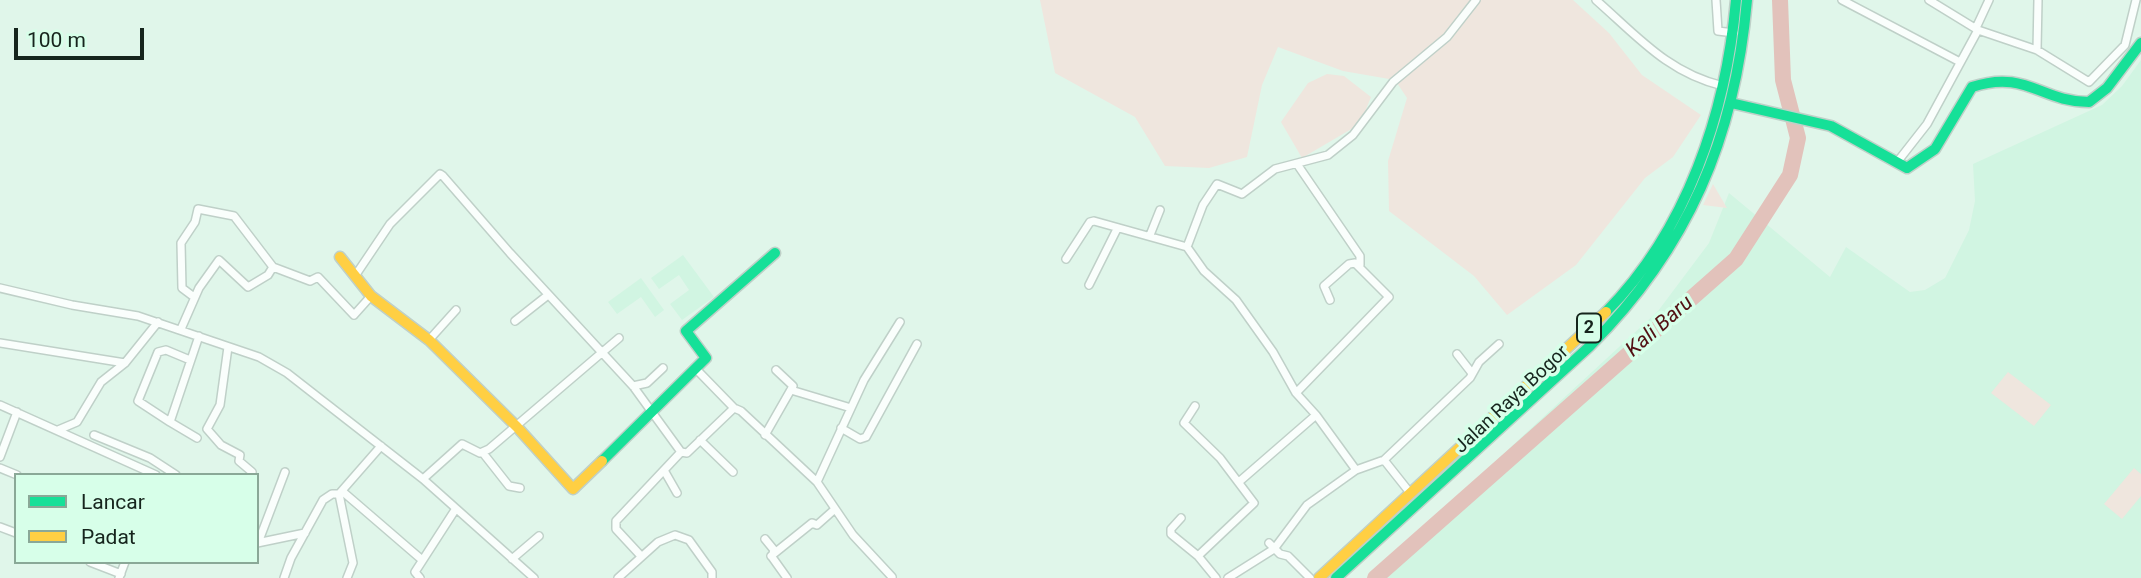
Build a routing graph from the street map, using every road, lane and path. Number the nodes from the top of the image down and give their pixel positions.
1 (1476, 0) edge
2 (1596, 0) edge
3 (1716, 0) edge
4 (1736, 0) edge
5 (1747, 0) edge
6 (1842, 0) edge
7 (1930, 0) edge
8 (1989, 0) edge
9 (2038, 0) edge
10 (2136, 0) edge
11 (1977, 29) junction
12 (1734, 33) junction
13 (2141, 43) edge
14 (2037, 50) junction
15 (1960, 62) junction
16 (1723, 86) junction
17 (1731, 103) junction
18 (1898, 161) junction
19 (1297, 164) junction
20 (1160, 210) dead end
21 (1117, 229) junction
22 (1150, 235) junction
23 (1187, 247) junction
24 (775, 253) dead end
25 (340, 257) dead end
26 (1066, 259) dead end
27 (1360, 265) junction
28 (273, 267) junction
29 (355, 276) junction
30 (1090, 285) dead end
31 (0, 288) edge
32 (548, 295) junction
33 (371, 296) junction
34 (194, 297) junction
35 (1330, 300) dead end
36 (456, 310) dead end
37 (515, 321) dead end
38 (158, 322) junction
39 (900, 322) dead end
40 (181, 329) junction
41 (199, 335) junction
42 (619, 338) dead end
43 (429, 340) junction
44 (0, 343) edge
45 (917, 344) dead end
46 (1499, 344) dead end
47 (228, 346) junction
48 (602, 352) junction
49 (1457, 354) dead end
50 (190, 360) junction
51 (125, 363) junction
52 (663, 368) dead end
53 (697, 370) junction
54 (776, 370) dead end
55 (1471, 372) junction
56 (633, 386) junction
57 (791, 390) junction
58 (1296, 393) junction
59 (0, 405) edge
60 (1195, 406) dead end
61 (734, 408) junction
62 (851, 408) junction
63 (652, 411) junction
64 (17, 412) junction
65 (1316, 415) junction
66 (77, 422) junction
67 (170, 422) junction
68 (517, 427) junction
69 (841, 428) junction
70 (58, 430) junction
71 (94, 435) dead end
72 (765, 435) junction
73 (197, 438) dead end
74 (81, 439) junction
75 (700, 440) junction
76 (381, 446) junction
77 (681, 452) junction
78 (483, 453) junction
79 (0, 457) edge
80 (1384, 460) junction
81 (1356, 470) junction
82 (252, 472) dead end
83 (285, 472) dead end
84 (665, 472) junction
85 (733, 472) dead end
86 (152, 473) edge
87 (173, 473) edge
88 (424, 479) junction
89 (1240, 481) junction
90 (817, 482) junction
91 (1422, 484) junction
92 (520, 488) dead end
93 (340, 492) junction
94 (677, 493) dead end
95 (1430, 493) junction
96 (1411, 494) junction
97 (835, 509) junction
98 (455, 510) junction
99 (1181, 518) dead end
100 (305, 533) junction
101 (539, 536) dead end
102 (765, 539) dead end
103 (259, 540) edge
104 (259, 543) edge
105 (1271, 546) junction
106 (641, 556) junction
107 (771, 556) junction
108 (1198, 556) junction
109 (421, 559) junction
110 (512, 559) junction
111 (94, 564) edge
112 (120, 576) edge
113 (892, 577) edge
114 (284, 578) edge
115 (347, 578) edge
116 (420, 578) edge
117 (534, 578) edge
118 (618, 578) edge
119 (712, 578) edge
120 (787, 578) edge
121 (1216, 578) edge
122 (1228, 578) edge
123 (1310, 578) edge
124 (1319, 578) edge
125 (1336, 578) edge

1 - 19 street
2 - 16 street
3 - 12 street
4 - 12 main road, Jalan Raya Bogor / 2
5 - 17 main road, Jalan Raya Bogor / 2
6 - 15 street
7 - 11 street
8 - 11 street
9 - 14 street
10 - 14 street
11 - 14 street
11 - 15 street
12 - 16 main road, Jalan Raya Bogor / 2
13 - 18 main road
15 - 18 street
16 - 91 main road, Jalan Raya Bogor / 2
17 - 18 main road
17 - 95 main road, Jalan Raya Bogor / 2
19 - 23 street
19 - 27 street
20 - 22 street
21 - 22 street
21 - 26 street
21 - 30 street
22 - 23 street
23 - 58 street
24 - 53 main road
25 - 29 main road
27 - 35 street
27 - 58 street
28 - 33 street
28 - 34 street
28 - 34 street
29 - 32 street
29 - 33 main road
31 - 38 street
32 - 37 street
32 - 48 street
33 - 43 main road
34 - 40 street
36 - 43 street
38 - 40 street
38 - 51 street
39 - 62 street
40 - 41 street
41 - 47 street
41 - 50 street
42 - 48 street
43 - 68 main road
44 - 51 street
45 - 69 street
46 - 55 street
47 - 76 street
47 - 82 street
48 - 56 street
48 - 68 street
49 - 55 street
50 - 67 street
50 - 67 street
51 - 66 street
52 - 56 street
53 - 61 street
53 - 63 main road
54 - 57 street
55 - 80 street
56 - 63 street
57 - 62 street
57 - 72 street
58 - 65 street
59 - 64 street
60 - 89 street
61 - 72 street
61 - 75 street
62 - 69 street
63 - 68 main road
63 - 77 street
64 - 70 street
64 - 79 street
65 - 81 street
65 - 89 street
66 - 70 street
66 - 74 street
67 - 73 street
68 - 78 street
69 - 90 street
70 - 74 street
71 - 87 street
72 - 90 street
74 - 86 street
75 - 77 street
75 - 85 street
76 - 88 street
76 - 93 street
77 - 84 street
78 - 88 street
78 - 92 street
80 - 81 street
80 - 96 street
81 - 105 street
83 - 103 street
84 - 94 street
84 - 106 street
88 - 98 street
89 - 108 street
90 - 97 street
91 - 95 main road
91 - 96 main road, Jalan Raya Bogor / 2
93 - 100 street
93 - 109 street
93 - 115 street
95 - 125 main road, Jalan Raya Bogor / 2
96 - 124 main road, Jalan Raya Bogor / 2
97 - 107 street
97 - 113 street
98 - 109 street
98 - 110 street
99 - 108 street
100 - 104 street
100 - 114 street
101 - 110 street
102 - 107 street
105 - 122 street
105 - 123 street
106 - 118 street
106 - 119 street
107 - 120 street
108 - 121 street
109 - 116 street
110 - 117 street
111 - 112 street

